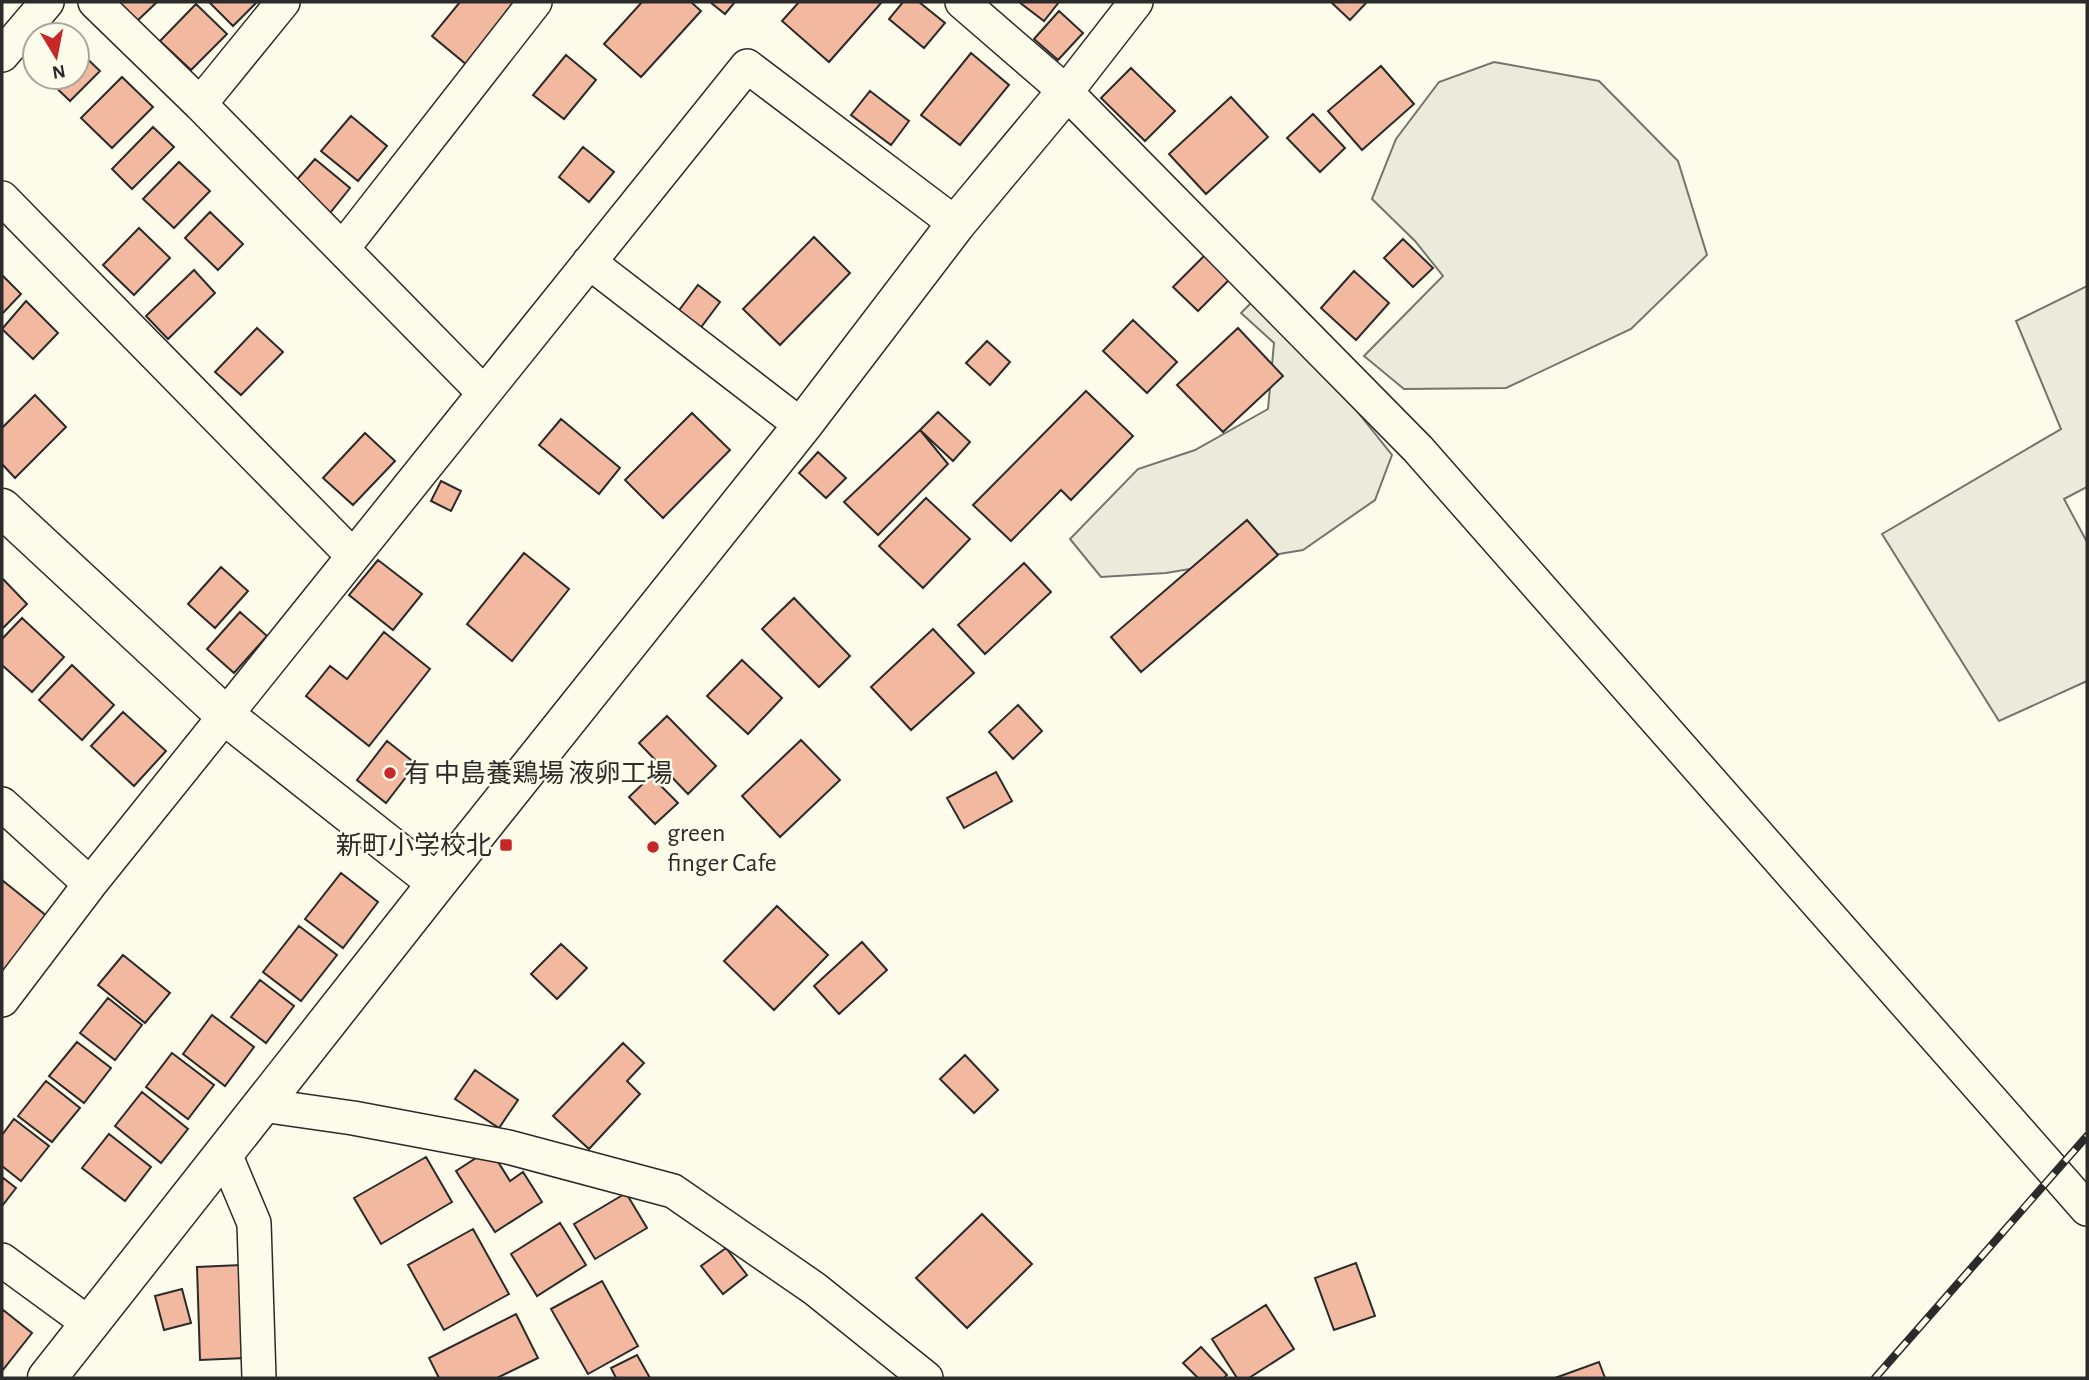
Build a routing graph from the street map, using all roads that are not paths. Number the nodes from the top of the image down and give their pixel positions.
1 (47, 2) edge
2 (95, 2) edge
3 (283, 2) edge
4 (535, 2) edge
5 (962, 2) edge
6 (1136, 2) edge
7 (2, 55) edge
8 (1066, 92) junction
9 (200, 104) junction
10 (2, 198) edge
11 (956, 224) junction
12 (342, 248) junction
13 (589, 262) junction
14 (483, 392) junction
15 (802, 426) junction
16 (2, 508) edge
17 (353, 556) junction
18 (227, 717) junction
19 (2, 804) edge
20 (437, 883) junction
21 (90, 884) junction
22 (2, 1000) edge
23 (262, 1105) junction
24 (225, 1154) junction
25 (2087, 1209) edge
26 (2, 1260) edge
27 (91, 1325) junction
28 (47, 1378) edge
29 (259, 1378) edge
30 (926, 1378) edge

1 - 7 street
2 - 9 street
3 - 9 street
4 - 12 street
5 - 8 street
6 - 8 street
8 - 11 street
8 - 25 street
9 - 12 street
10 - 17 street
11 - 13 street
11 - 15 street
12 - 14 street
13 - 14 street
13 - 15 street
14 - 17 street
15 - 20 street
16 - 18 street
17 - 18 street
18 - 20 street
18 - 21 street
19 - 21 street
20 - 23 street
21 - 22 street
23 - 24 street
23 - 30 street
24 - 27 street
24 - 29 street
26 - 27 street
27 - 28 street

